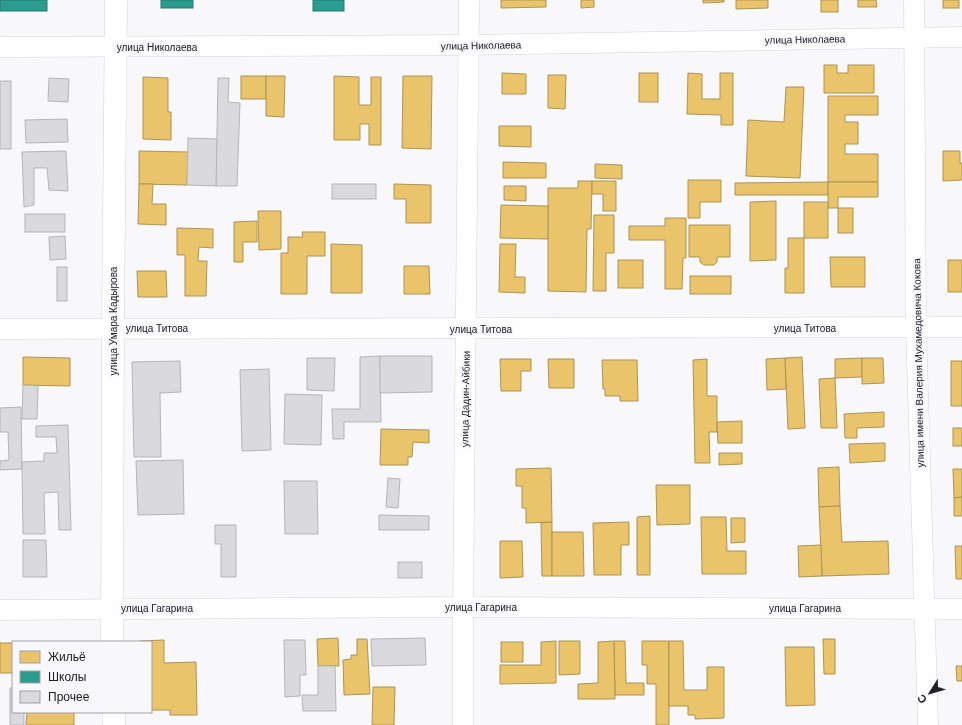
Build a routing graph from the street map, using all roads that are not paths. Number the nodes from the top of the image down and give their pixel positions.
1 (116, 0) edge
2 (469, 0) edge
3 (914, 0) edge
4 (962, 37) edge
5 (914, 38) junction
6 (469, 45) junction
7 (0, 47) edge
8 (115, 47) junction
9 (916, 327) junction
10 (962, 327) edge
11 (113, 328) junction
12 (0, 329) edge
13 (466, 329) junction
14 (463, 607) junction
15 (925, 608) junction
16 (962, 608) edge
17 (111, 609) junction
18 (0, 610) edge
19 (112, 641) edge
20 (114, 713) edge
21 (114, 725) edge
22 (463, 725) edge
23 (928, 725) edge

1 - 8 street, улица Умара Кадырова
2 - 6 street, улица Дадин-Айбики
3 - 5 street, улица имени Валерия Мухамедовича Кокова
4 - 5 street, улица Николаева
5 - 6 street, улица Николаева
5 - 9 street, улица имени Валерия Мухамедовича Кокова
6 - 8 street, улица Николаева
6 - 13 street, улица Дадин-Айбики
7 - 8 street, улица Николаева
8 - 11 street, улица Умара Кадырова
9 - 10 street, улица Титова
9 - 13 street, улица Титова
9 - 15 street, улица имени Валерия Мухамедовича Кокова
11 - 12 street, улица Титова
11 - 13 street, улица Титова
11 - 17 street, улица Умара Кадырова
13 - 14 street, улица Дадин-Айбики
14 - 15 street, улица Гагарина
14 - 17 street, улица Гагарина
14 - 22 street, улица Дадин-Айбики
15 - 16 street, улица Гагарина
15 - 23 street, улица имени Валерия Мухамедовича Кокова
17 - 18 street, улица Гагарина
17 - 19 street, улица Умара Кадырова
20 - 21 street

